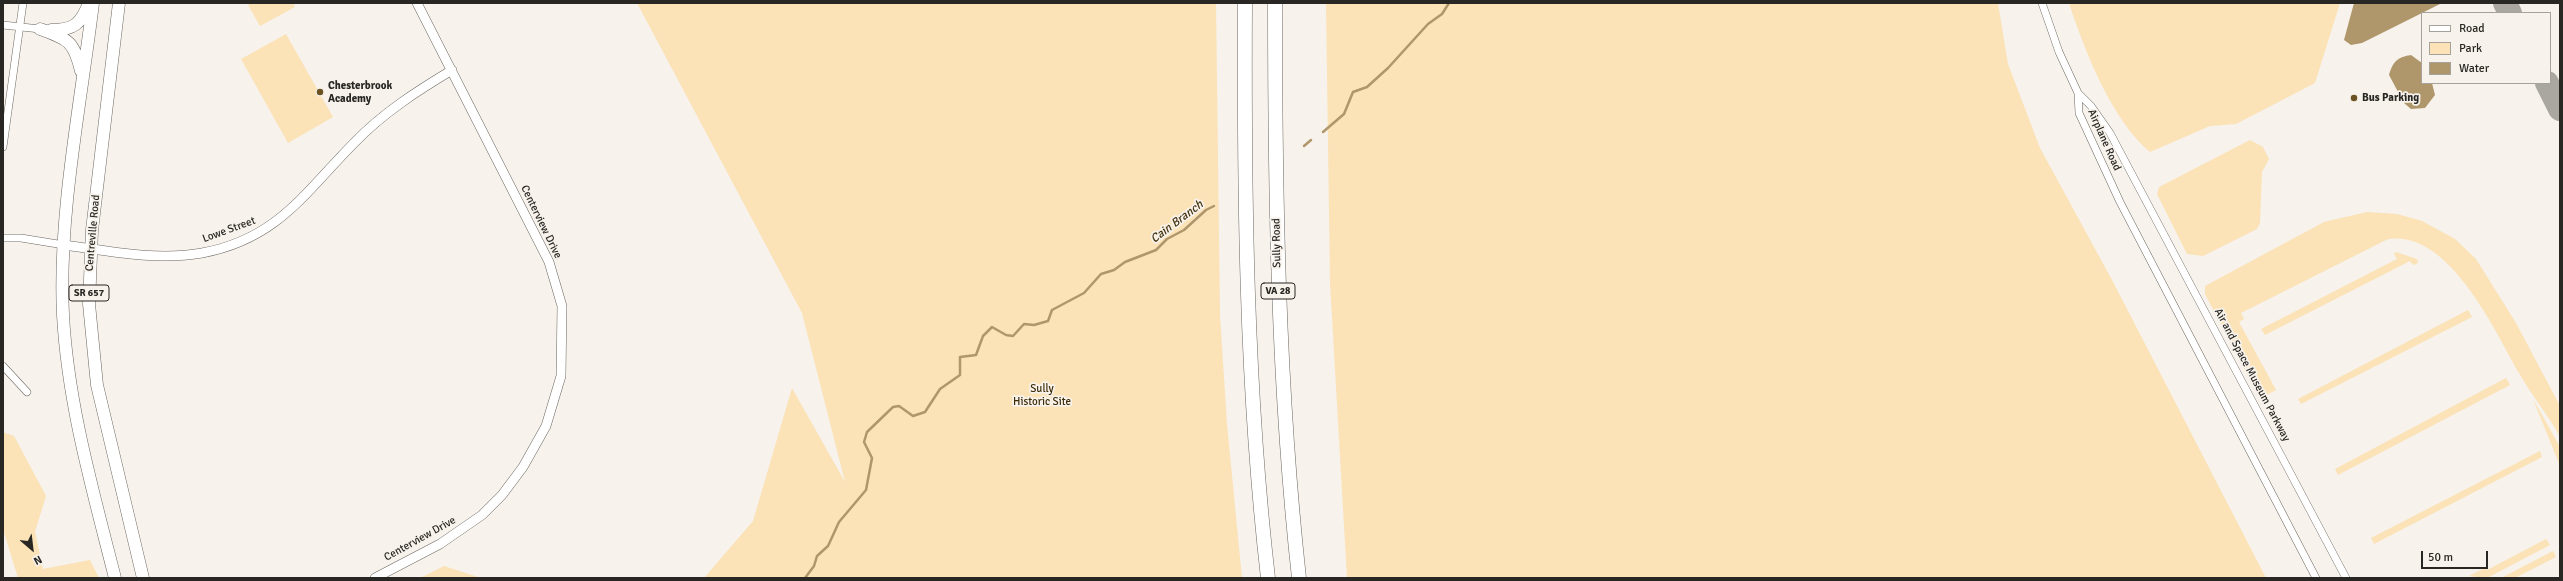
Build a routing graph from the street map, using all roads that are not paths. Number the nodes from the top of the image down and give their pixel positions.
1 (23, 3) edge
2 (89, 3) edge
3 (93, 3) edge
4 (119, 3) edge
5 (417, 3) edge
6 (1245, 3) edge
7 (1276, 3) edge
8 (2042, 3) edge
9 (3, 25) edge
10 (20, 27) junction
11 (40, 29) junction
12 (452, 70) junction
13 (83, 78) junction
14 (2078, 93) junction
15 (3, 147) edge
16 (2137, 183) joint
17 (3, 238) edge
18 (64, 245) junction
19 (91, 248) junction
20 (3, 366) edge
21 (27, 392) dead end
22 (115, 578) edge
23 (143, 578) edge
24 (375, 578) edge
25 (1268, 578) edge
26 (1299, 578) edge
27 (2316, 578) edge
28 (2346, 578) edge

1 - 10 street
2 - 11 main road
3 - 13 main road, SR 657
4 - 19 main road, Centreville Road / SR 657
5 - 12 street, Centerview Drive
6 - 25 highway, VA 28
7 - 26 highway, Sully Road / VA 28
8 - 14 street, Airplane Road
9 - 10 street
10 - 11 street
10 - 15 street
11 - 13 main road
12 - 19 street, Lowe Street
12 - 24 street, Centerview Drive
13 - 18 main road, SR 657
14 - 16 street, Airplane Road
14 - 27 street, Airplane Road
16 - 28 street, Air and Space Museum Parkway
17 - 18 street, Lowe Street
18 - 19 street, Lowe Street
18 - 22 main road, SR 657
19 - 23 main road, Centreville Road / SR 657
20 - 21 street

